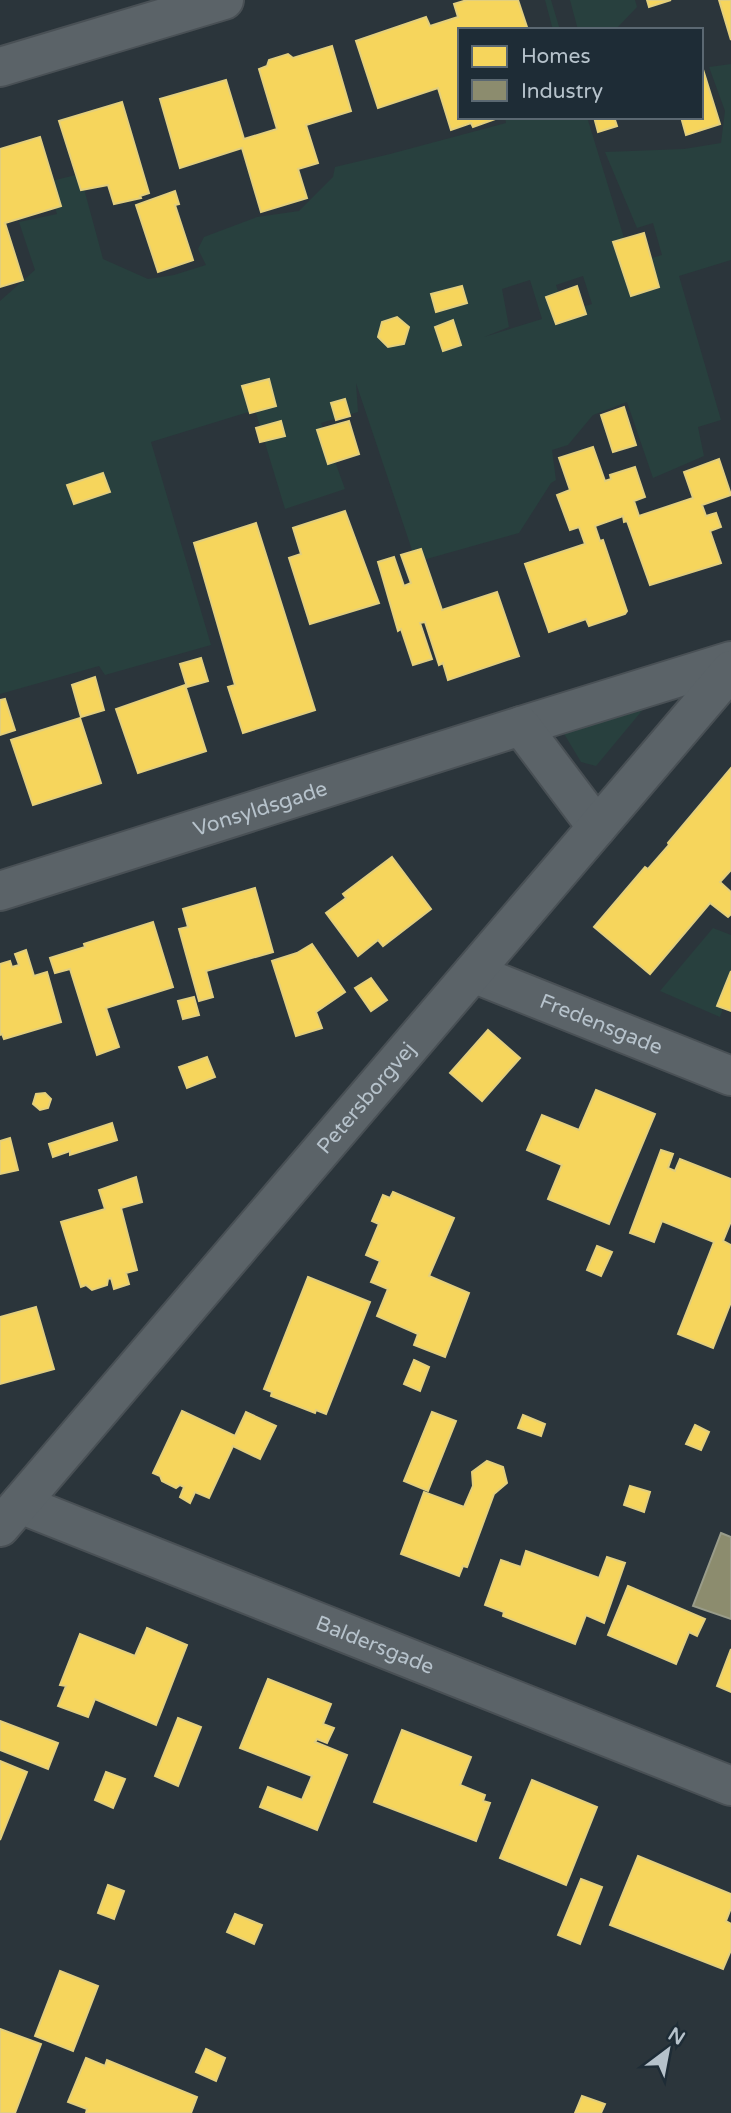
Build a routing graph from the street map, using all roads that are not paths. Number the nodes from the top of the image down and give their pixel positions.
1 (223, 0) edge
2 (0, 67) edge
3 (731, 661) edge
4 (731, 670) edge
5 (521, 726) junction
6 (597, 827) junction
7 (0, 891) edge
8 (474, 973) junction
9 (731, 1076) edge
10 (10, 1516) edge
11 (731, 1786) edge

1 - 2 street
3 - 5 street, Vonsyldsgade
4 - 6 street, Petersborgvej
5 - 6 street
5 - 7 street, Vonsyldsgade
6 - 8 street, Petersborgvej
8 - 9 street, Fredensgade
8 - 10 street, Petersborgvej
10 - 11 street, Baldersgade

